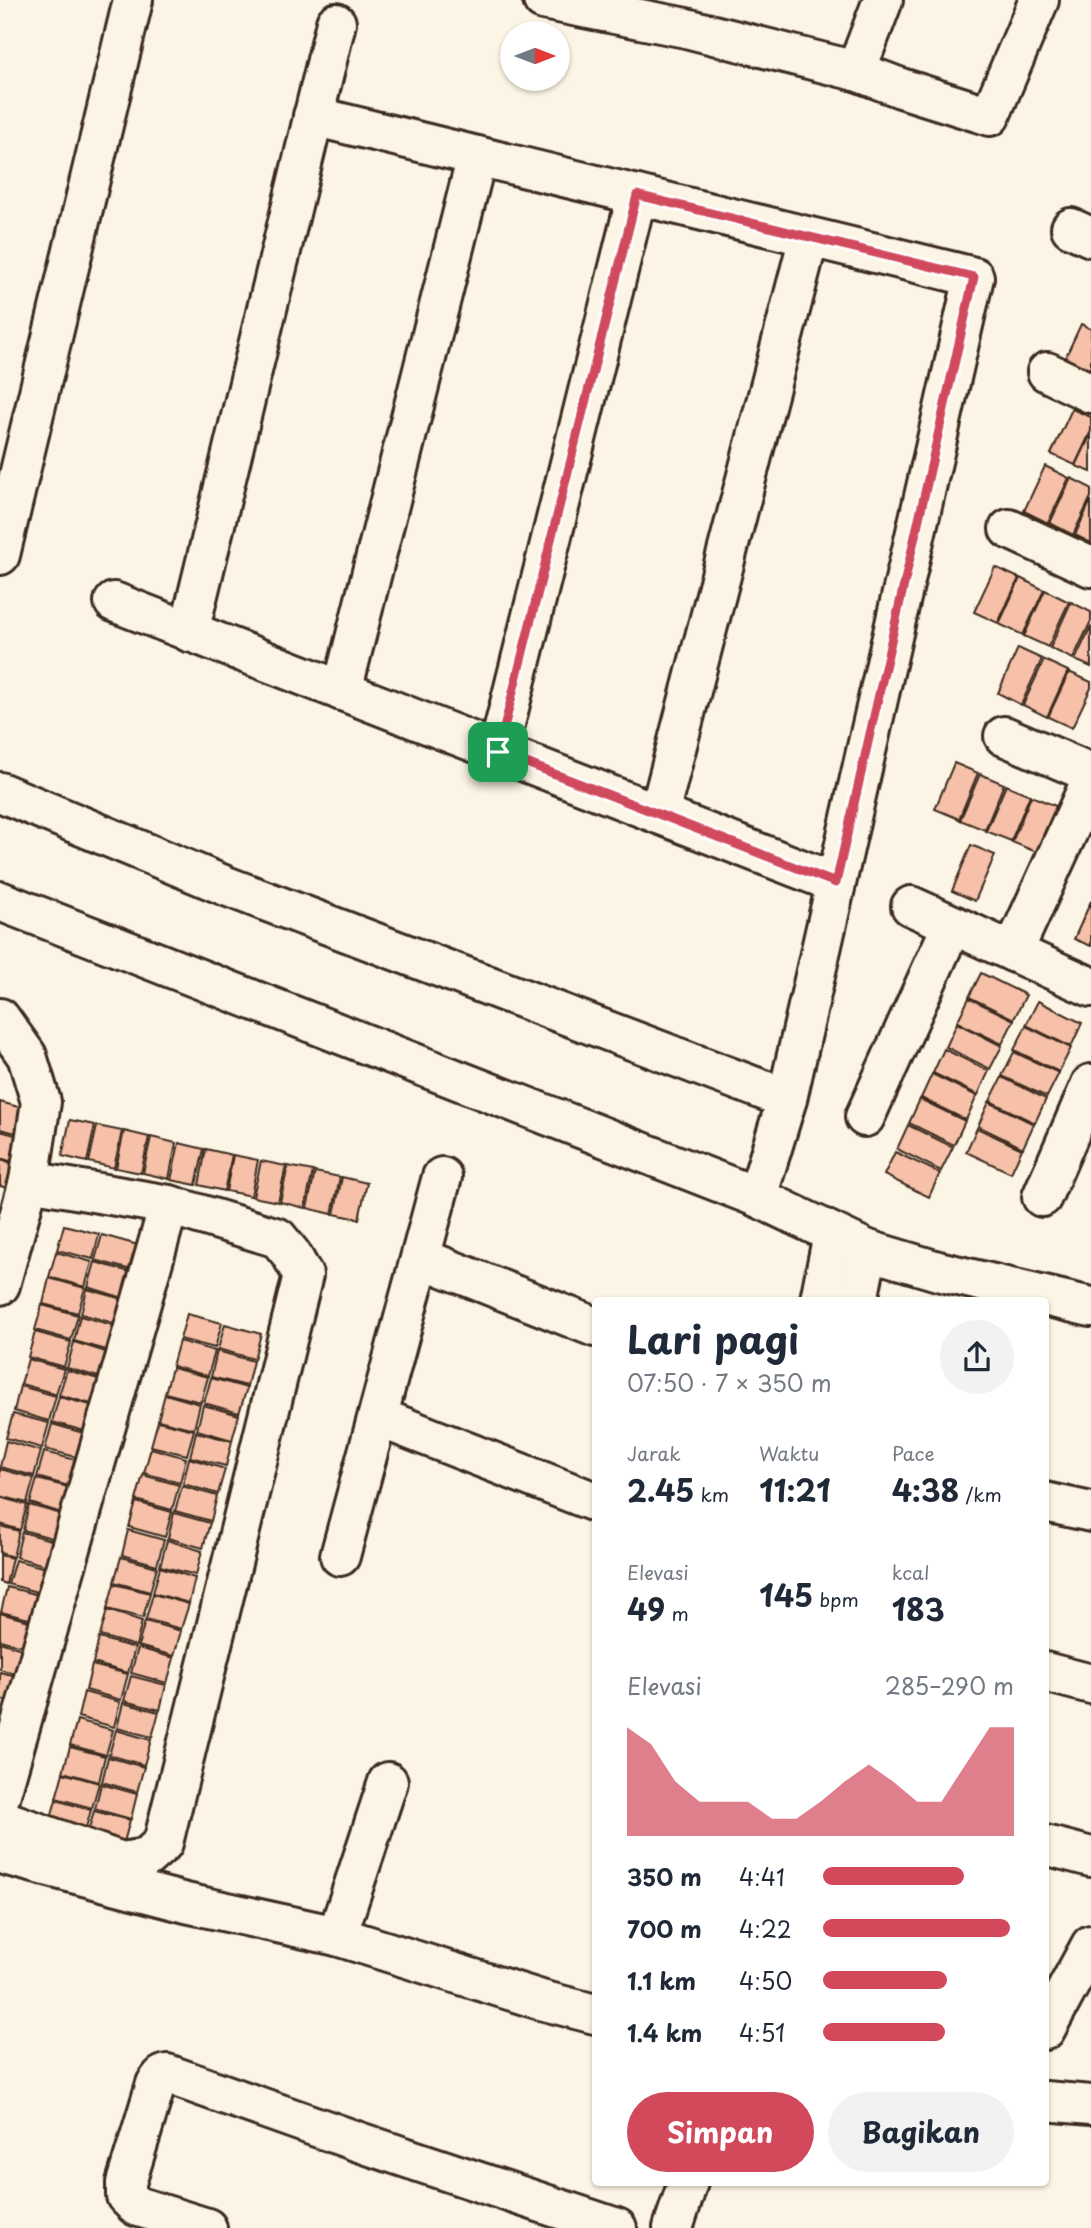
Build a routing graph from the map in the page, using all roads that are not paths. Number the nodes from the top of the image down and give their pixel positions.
1 (133, 0) edge
2 (543, 0) edge
3 (883, 0) edge
4 (1039, 0) edge
5 (690, 14) edge
6 (336, 23) dead end
7 (856, 71) junction
8 (313, 116) junction
9 (477, 156) junction
10 (637, 195) junction
11 (809, 237) junction
12 (1046, 372) dead end
13 (1091, 393) edge
14 (1009, 529) dead end
15 (0, 555) edge
16 (1091, 567) edge
17 (114, 602) dead end
18 (189, 632) junction
19 (342, 691) junction
20 (1004, 736) dead end
21 (498, 752) junction
22 (1091, 772) edge
23 (1091, 781) edge
24 (0, 792) edge
25 (659, 814) junction
26 (836, 883) junction
27 (0, 901) edge
28 (911, 906) dead end
29 (952, 925) junction
30 (1013, 952) junction
31 (1091, 986) edge
32 (0, 1018) edge
33 (1091, 1084) edge
34 (784, 1109) junction
35 (865, 1117) dead end
36 (442, 1177) dead end
37 (29, 1181) junction
38 (760, 1187) junction
39 (1042, 1197) dead end
40 (169, 1205) junction
41 (833, 1234) junction
42 (868, 1250) junction
43 (421, 1258) junction
44 (0, 1285) edge
45 (821, 1297) edge
46 (859, 1297) edge
47 (1048, 1297) edge
48 (1049, 1297) edge
49 (1091, 1307) edge
50 (592, 1326) edge
51 (378, 1417) junction
52 (592, 1501) edge
53 (1049, 1503) edge
54 (1091, 1512) edge
55 (340, 1556) dead end
56 (1049, 1673) edge
57 (1091, 1684) edge
58 (388, 1782) dead end
59 (0, 1797) edge
60 (0, 1819) edge
61 (1049, 1846) edge
62 (0, 1854) edge
63 (1091, 1857) edge
64 (337, 1936) junction
65 (1091, 1945) edge
66 (592, 2013) edge
67 (1049, 2023) edge
68 (1049, 2101) edge
69 (1091, 2105) edge
70 (687, 2186) edge
71 (207, 2228) edge
72 (617, 2228) edge
73 (673, 2228) edge

1 - 15 street
2 - 5 street
3 - 7 street
4 - 7 street
5 - 7 street
6 - 8 street
8 - 9 street
8 - 18 street
9 - 10 street
9 - 19 street
10 - 11 street
10 - 21 street
11 - 25 street
11 - 26 street
12 - 13 street
14 - 16 street
17 - 18 street
18 - 19 street
19 - 21 street
20 - 22 street
21 - 25 street
23 - 30 street
24 - 34 street
25 - 26 street
26 - 34 street
27 - 38 street
28 - 29 street
29 - 30 street
29 - 35 street
30 - 31 street
32 - 37 street
33 - 39 street
34 - 38 street
36 - 43 street
37 - 40 street
37 - 44 street
38 - 41 street
40 - 59 street
40 - 60 street
41 - 42 street
41 - 45 street
42 - 46 street
42 - 47 street
43 - 50 street
43 - 51 street
48 - 49 street
51 - 52 street
51 - 55 street
53 - 54 street
56 - 57 street
58 - 64 street
61 - 63 street
62 - 64 street
64 - 66 street
65 - 67 street
68 - 69 street
70 - 73 street
71 - 72 street

